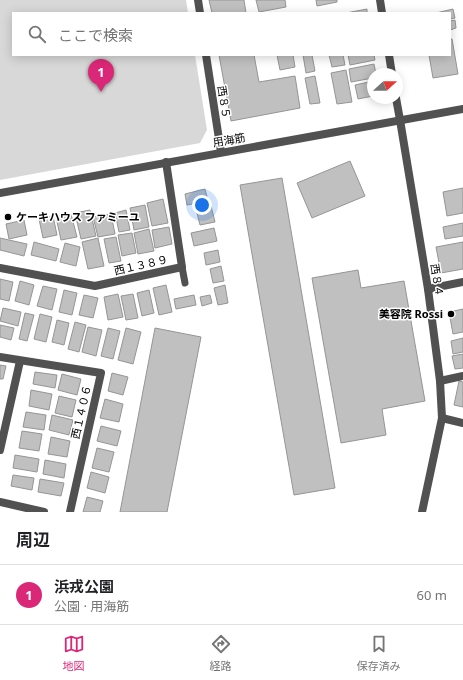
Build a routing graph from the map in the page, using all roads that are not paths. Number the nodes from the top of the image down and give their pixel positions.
1 (198, 0) edge
2 (380, 0) edge
3 (200, 12) edge
4 (382, 12) edge
5 (206, 56) edge
6 (389, 56) edge
7 (391, 68) edge
8 (397, 104) edge
9 (463, 109) edge
10 (400, 120) junction
11 (220, 152) junction
12 (166, 162) junction
13 (0, 193) edge
14 (182, 267) junction
15 (0, 268) edge
16 (463, 282) edge
17 (185, 283) dead end
18 (428, 289) junction
19 (0, 358) edge
20 (20, 361) junction
21 (463, 376) edge
22 (440, 381) junction
23 (442, 418) junction
24 (463, 423) edge
25 (0, 450) edge
26 (0, 502) edge
27 (44, 512) edge
28 (70, 512) edge
29 (422, 512) edge

1 - 3 street
2 - 4 street
5 - 11 street, 西８５
6 - 7 street
8 - 10 street, 西８４
9 - 10 street, 用海筋
10 - 11 street, 用海筋
10 - 18 street, 西８４
11 - 12 street, 用海筋
12 - 13 street, 用海筋
12 - 14 street, 西１３８９
14 - 15 street, 西１３８９
14 - 17 lane
16 - 18 street
18 - 22 street, 西８４
19 - 20 street, 西１４０６
20 - 25 street
20 - 28 street, 西１４０６
21 - 22 street
22 - 23 street, 西８４
23 - 24 street
23 - 29 street, 西８４
26 - 27 street

